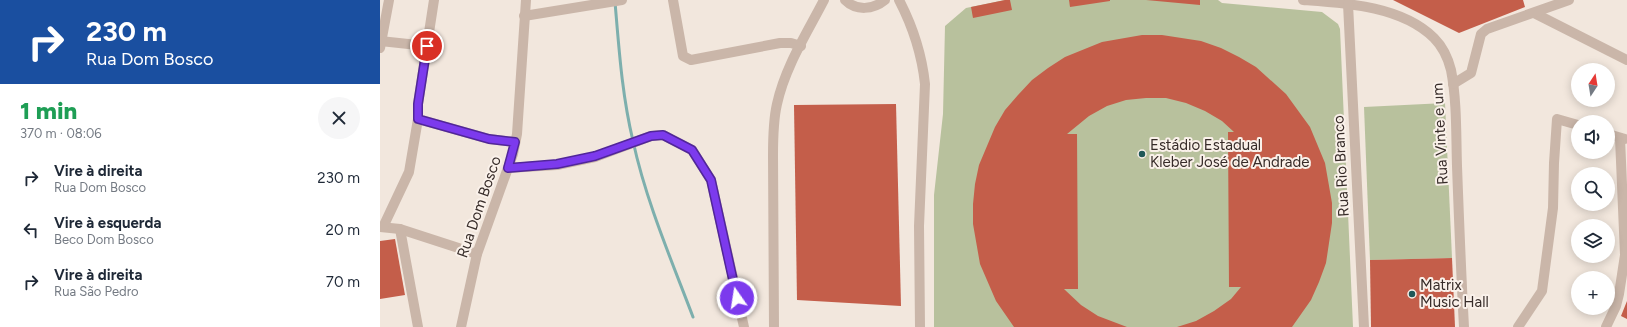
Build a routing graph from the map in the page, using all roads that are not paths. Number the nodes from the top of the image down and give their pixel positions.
1 (389, 0) edge
2 (434, 0) edge
3 (526, 0) edge
4 (622, 0) edge
5 (673, 0) edge
6 (824, 0) edge
7 (845, 0) edge
8 (885, 0) edge
9 (899, 0) edge
10 (1303, 0) edge
11 (1570, 0) edge
12 (1350, 2) edge
13 (1534, 13) junction
14 (524, 16) junction
15 (380, 43) edge
16 (427, 46) junction
17 (801, 46) junction
18 (1627, 60) edge
19 (1453, 84) junction
20 (418, 119) junction
21 (1571, 123) edge
22 (1624, 138) edge
23 (515, 142) junction
24 (508, 168) junction
25 (381, 227) edge
26 (400, 229) junction
27 (477, 254) junction
28 (418, 327) edge
29 (461, 327) edge
30 (744, 327) edge
31 (774, 327) edge
32 (920, 327) edge
33 (1364, 327) edge
34 (1464, 327) edge
35 (1518, 327) edge
36 (1606, 327) edge

1 - 15 street
2 - 16 street
3 - 14 street, Rua Dom Bosco
4 - 14 street
5 - 17 street
6 - 17 street
7 - 8 street
9 - 32 street
10 - 12 street, Rua Vinte e um
11 - 13 street
12 - 19 street, Rua Vinte e um
12 - 33 street, Rua Rio Branco
13 - 18 street
13 - 19 street
14 - 23 street, Rua Dom Bosco
15 - 16 street
16 - 20 street
17 - 31 street
19 - 34 street, Rua Vinte e um
20 - 23 street
20 - 25 street
21 - 35 street
22 - 36 street
23 - 24 street, Rua Dom Bosco
24 - 27 street, Rua Dom Bosco
24 - 30 street
25 - 26 street
26 - 27 street
26 - 28 street
27 - 29 street, Rua Dom Bosco

